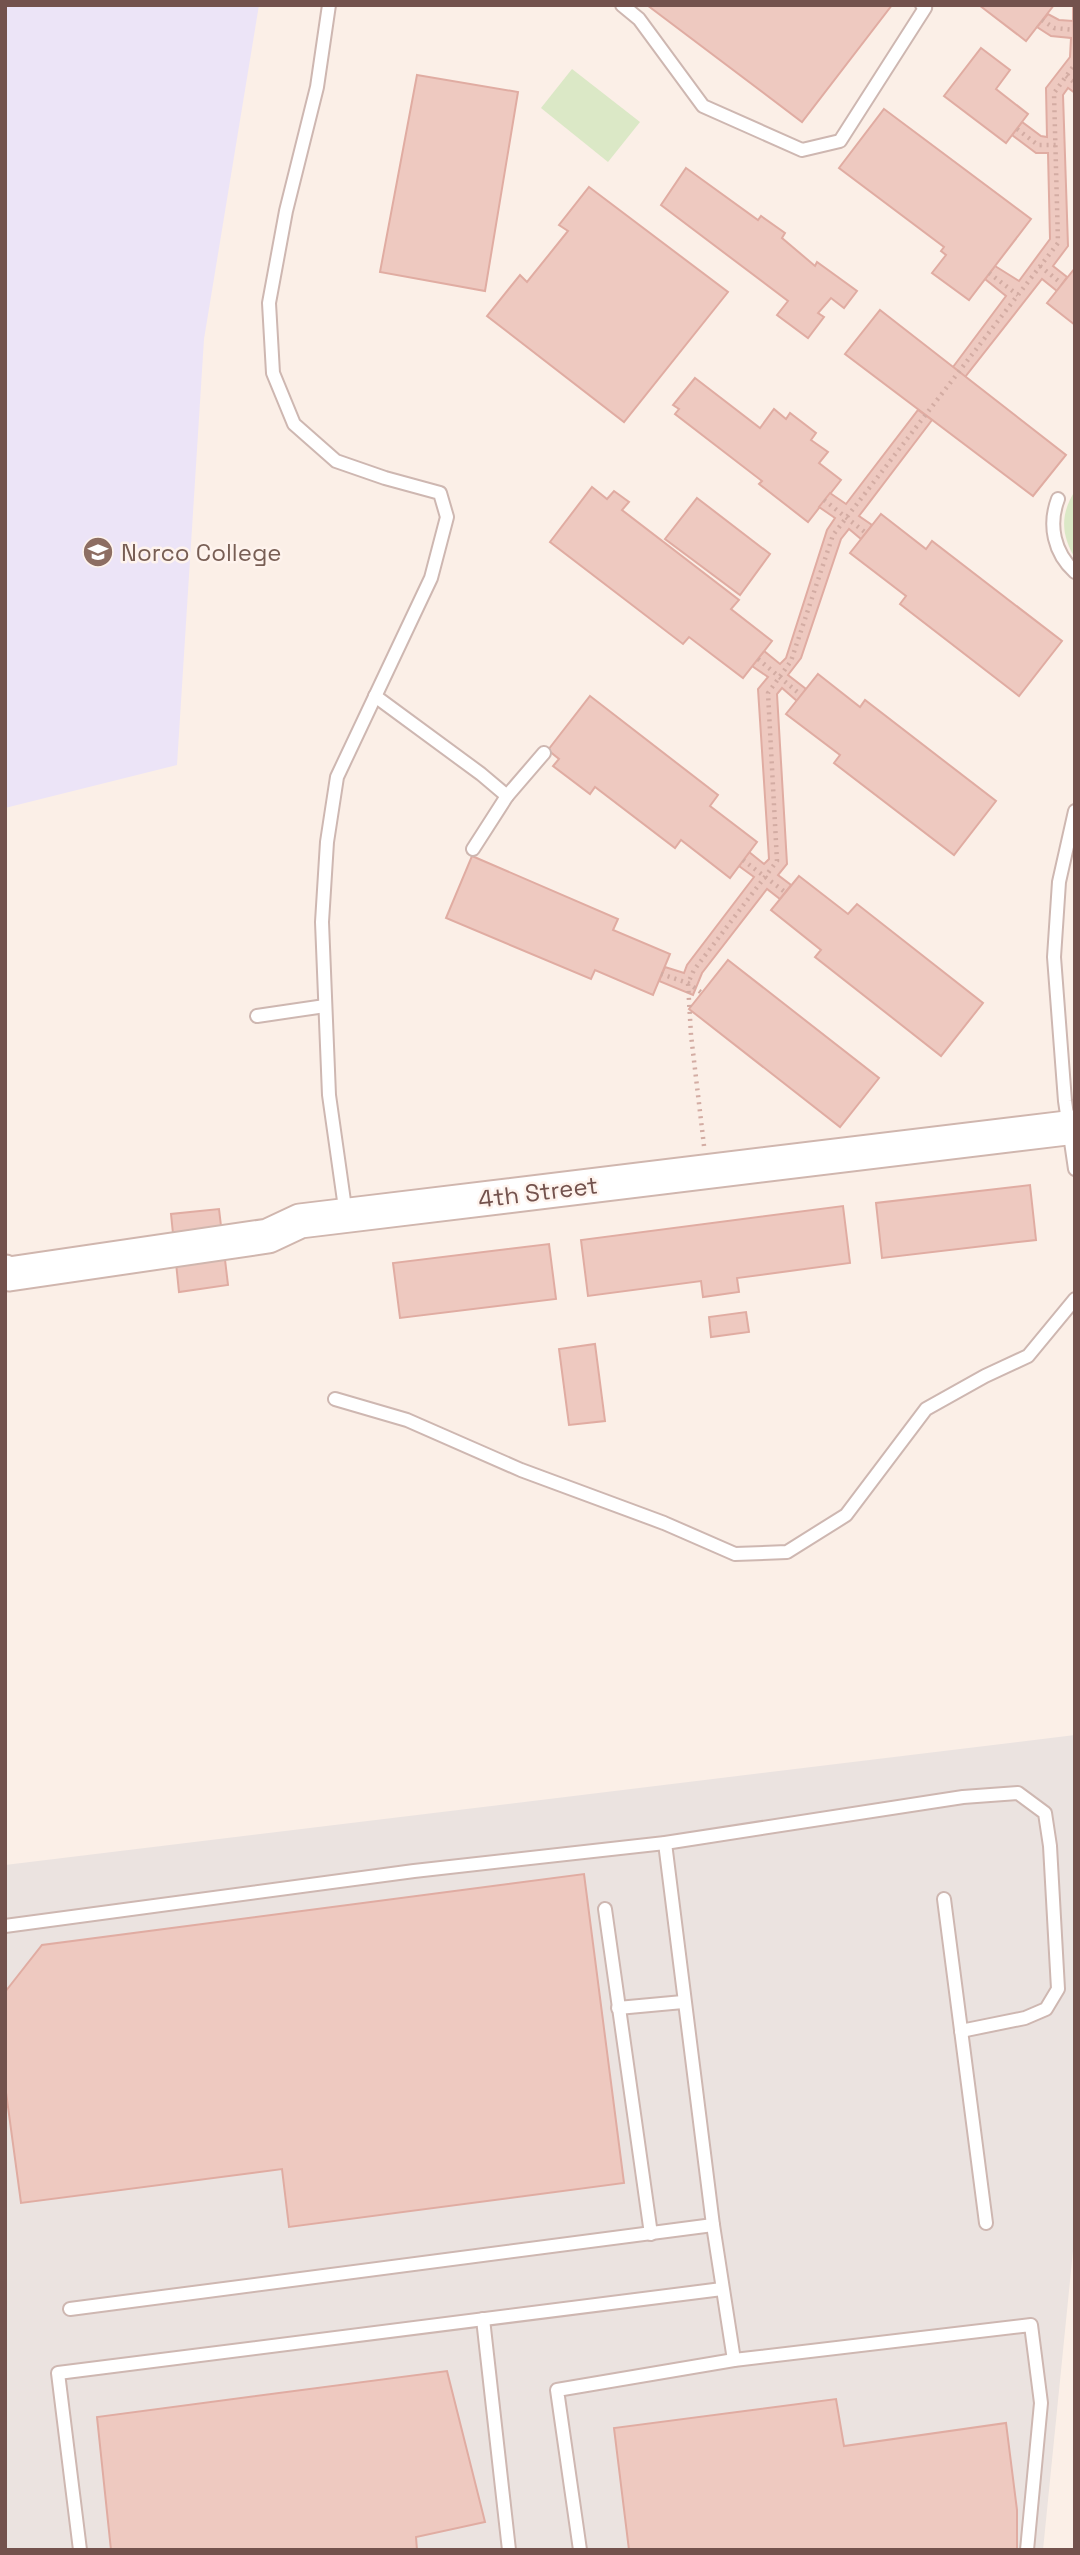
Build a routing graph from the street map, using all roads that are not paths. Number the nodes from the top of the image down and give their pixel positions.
1 (329, 5) edge
2 (622, 5) edge
3 (922, 5) edge
4 (1058, 499) dead end
5 (1075, 572) edge
6 (375, 696) junction
7 (544, 753) dead end
8 (507, 796) junction
9 (1075, 811) edge
10 (473, 849) dead end
11 (325, 1006) junction
12 (257, 1016) dead end
13 (1072, 1127) edge
14 (1075, 1169) edge
15 (346, 1216) junction
16 (300, 1221) junction
17 (6, 1270) edge
18 (1075, 1299) edge
19 (335, 1399) dead end
20 (665, 1843) junction
21 (944, 1899) dead end
22 (605, 1909) dead end
23 (5, 1926) edge
24 (683, 2002) junction
25 (618, 2008) junction
26 (961, 2031) junction
27 (986, 2222) dead end
28 (713, 2225) junction
29 (651, 2234) junction
30 (722, 2289) junction
31 (69, 2309) dead end
32 (483, 2319) junction
33 (734, 2360) junction
34 (80, 2550) edge
35 (509, 2550) edge
36 (580, 2550) edge
37 (1027, 2550) edge

1 - 6 lane
2 - 3 lane
4 - 5 lane
6 - 8 lane
6 - 11 lane
7 - 8 lane
8 - 10 lane
9 - 13 lane
11 - 12 lane
11 - 15 lane
13 - 14 lane
13 - 15 street, 4th Street
15 - 16 street, 4th Street
16 - 17 street
16 - 17 street, 4th Street
18 - 19 lane
20 - 23 lane
20 - 24 lane
20 - 26 lane
21 - 26 lane
22 - 25 lane
24 - 25 lane
24 - 28 lane
25 - 29 lane
26 - 27 lane
28 - 29 lane
28 - 30 lane
29 - 31 lane
30 - 32 lane
30 - 33 lane
32 - 34 lane
32 - 35 lane
33 - 36 lane
33 - 37 lane

